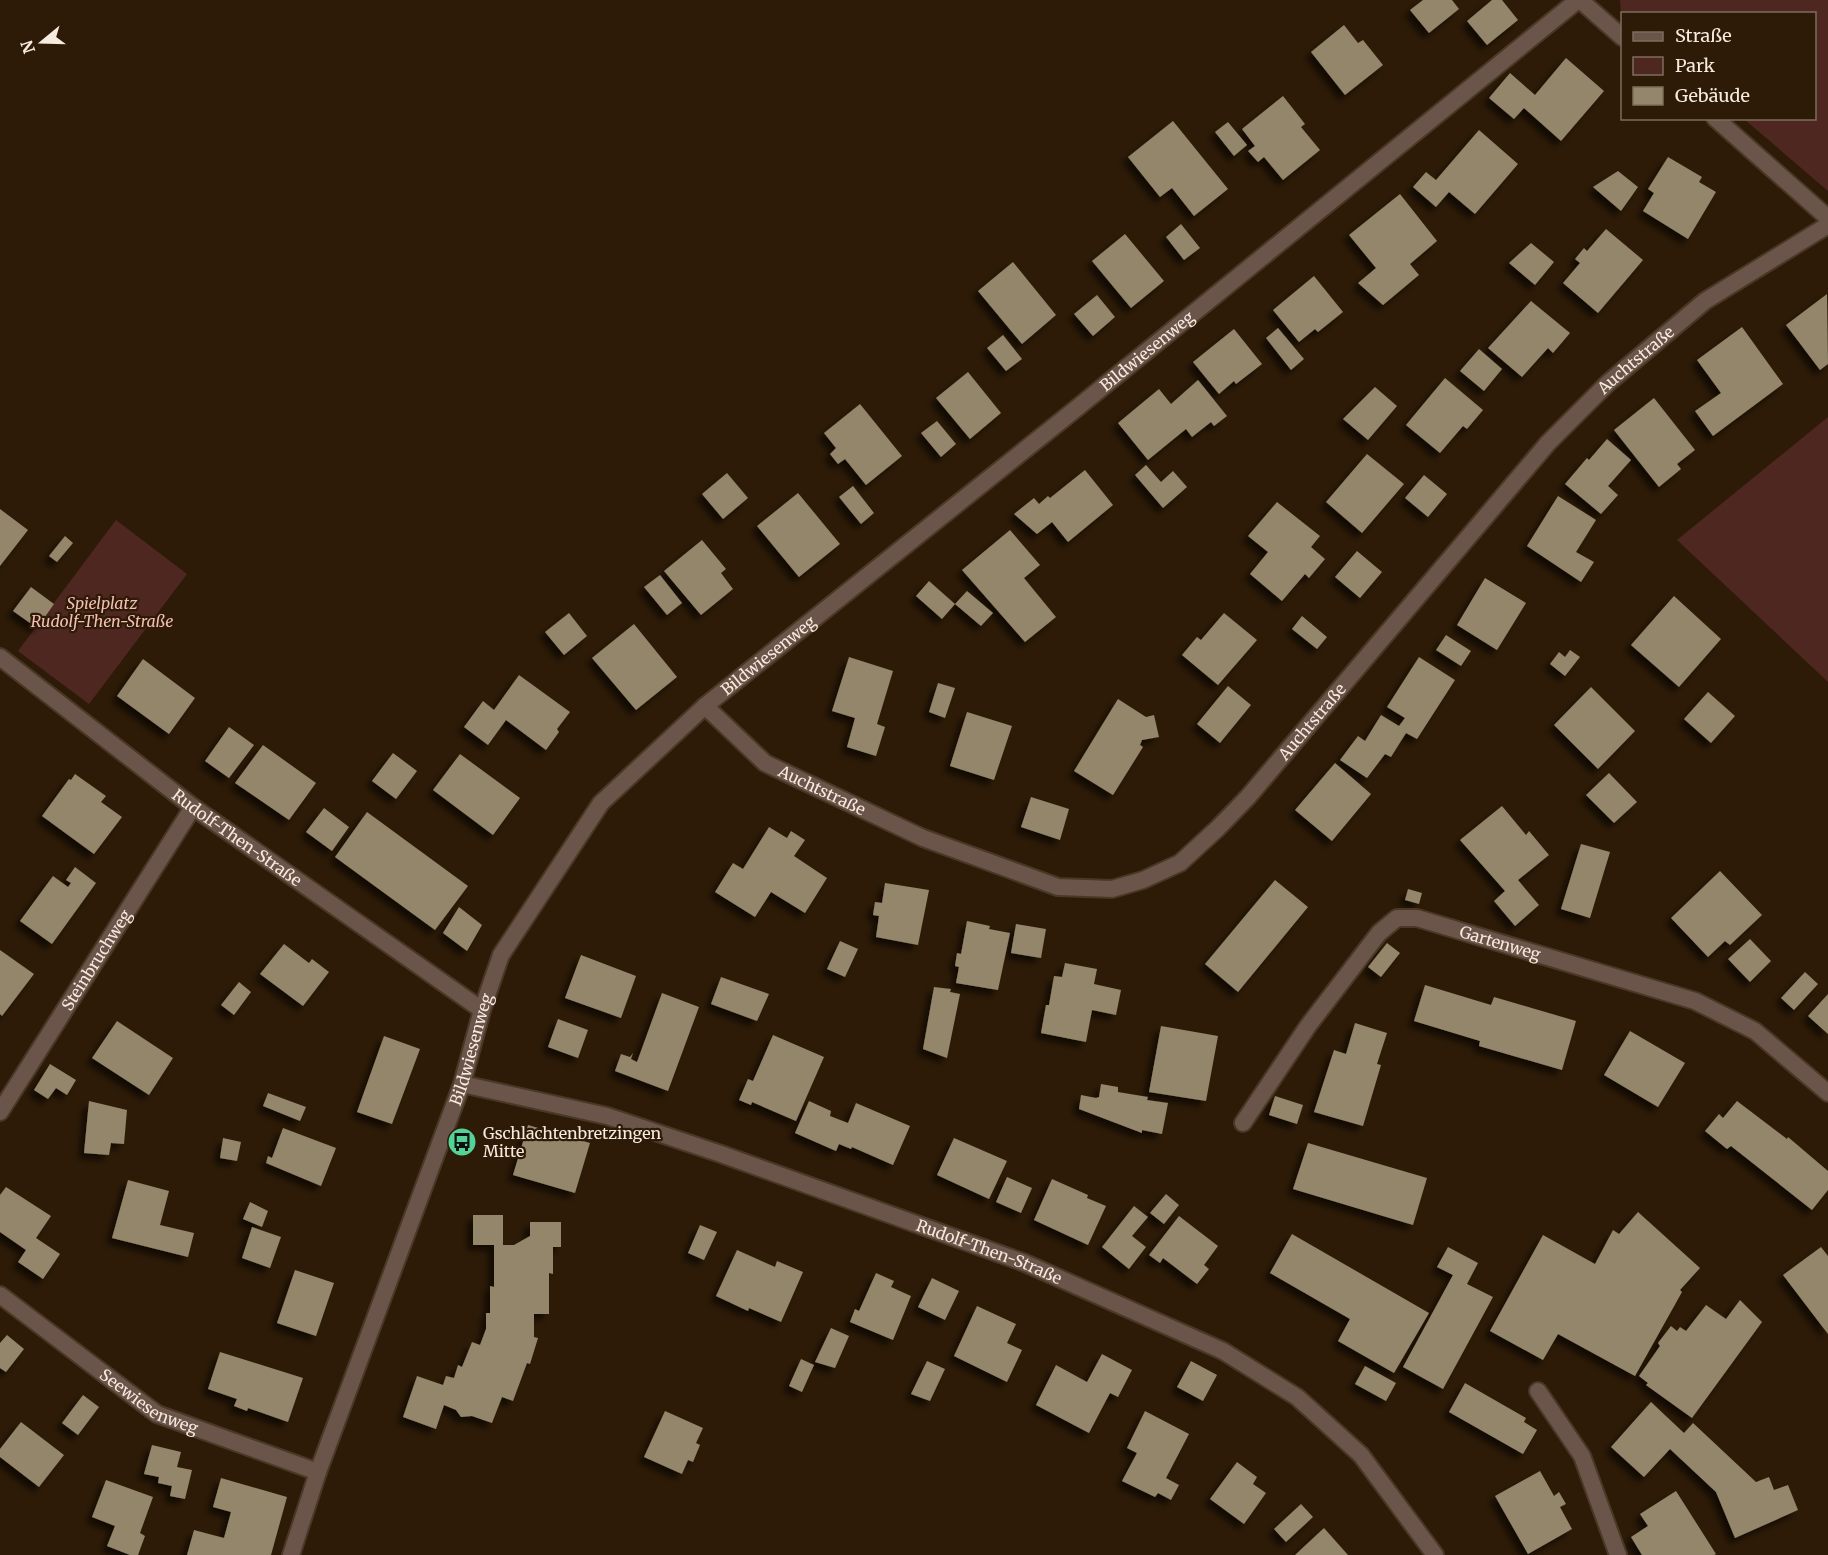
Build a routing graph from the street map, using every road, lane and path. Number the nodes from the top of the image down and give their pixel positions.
1 (1579, 0) edge
2 (1621, 35) edge
3 (1717, 120) edge
4 (1828, 218) edge
5 (1828, 225) edge
6 (1, 660) edge
7 (705, 706) junction
8 (193, 807) junction
9 (482, 1010) junction
10 (462, 1084) junction
11 (1828, 1093) edge
12 (0, 1112) edge
13 (1243, 1124) dead end
14 (0, 1294) edge
15 (1538, 1391) dead end
16 (318, 1472) junction
17 (291, 1555) edge
18 (1435, 1555) edge
19 (1618, 1555) edge

1 - 2 street
1 - 7 street, Bildwiesenweg
3 - 4 street
5 - 7 street, Auchtstraße
6 - 8 street, Rudolf-Then-Straße
7 - 9 street, Bildwiesenweg
8 - 9 street, Rudolf-Then-Straße
8 - 12 street, Steinbruchweg
9 - 10 street, Bildwiesenweg
10 - 16 street, Bildwiesenweg
10 - 18 street, Rudolf-Then-Straße
11 - 13 street, Gartenweg
14 - 16 street, Seewiesenweg
15 - 19 street
16 - 17 street, Bildwiesenweg

